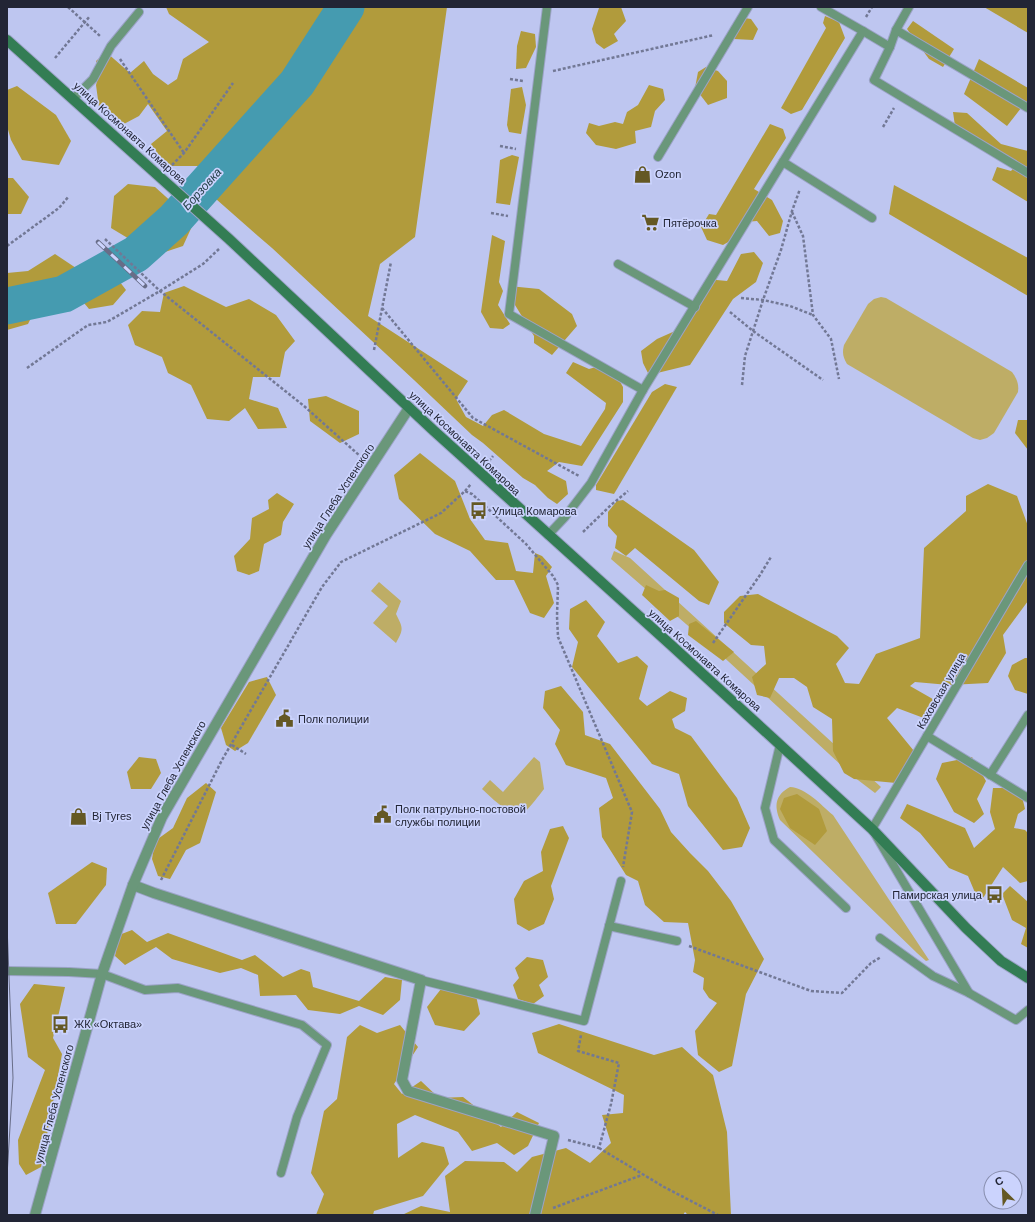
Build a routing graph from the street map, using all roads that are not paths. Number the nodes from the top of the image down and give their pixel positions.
1 (547, 7) edge
2 (748, 7) edge
3 (821, 7) edge
4 (909, 7) edge
5 (139, 12) dead end
6 (896, 30) junction
7 (863, 31) junction
8 (7, 40) edge
9 (890, 47) junction
10 (73, 99) junction
11 (1028, 108) edge
12 (658, 157) dead end
13 (783, 162) junction
14 (1028, 173) edge
15 (872, 218) dead end
16 (618, 264) dead end
17 (695, 307) junction
18 (643, 390) junction
19 (410, 408) junction
20 (548, 535) junction
21 (1028, 565) edge
22 (1028, 714) edge
23 (927, 736) junction
24 (780, 745) junction
25 (990, 775) junction
26 (1028, 798) edge
27 (872, 829) junction
28 (621, 881) road end
29 (133, 885) junction
30 (846, 908) dead end
31 (609, 926) junction
32 (880, 938) dead end
33 (677, 941) road end
34 (7, 971) edge
35 (102, 974) junction
36 (1028, 978) edge
37 (421, 980) junction
38 (969, 993) junction
39 (1028, 1010) edge
40 (281, 1173) dead end
41 (35, 1215) edge
42 (535, 1215) edge

1 - 18 lane
2 - 12 lane
3 - 7 lane
4 - 6 lane
5 - 10 lane
6 - 9 lane
6 - 11 lane
7 - 9 lane
7 - 13 lane
8 - 10 street, улица Космонавта Комарова
9 - 14 lane
10 - 19 street, улица Космонавта Комарова
13 - 15 lane
13 - 17 lane
16 - 17 lane
17 - 18 lane
18 - 20 lane
19 - 20 street, улица Космонавта Комарова
19 - 29 street, улица Глеба Успенского
20 - 24 street, улица Космонавта Комарова
21 - 23 lane, Каховская улица
22 - 25 lane
23 - 25 lane
23 - 27 lane, Каховская улица
24 - 27 street, улица Космонавта Комарова
24 - 30 lane
25 - 26 lane
27 - 36 street, улица Космонавта Комарова
27 - 38 lane
28 - 31 lane
29 - 35 street, улица Глеба Успенского
29 - 37 street
31 - 33 lane
31 - 37 lane
32 - 38 lane
34 - 35 lane
35 - 40 lane
35 - 41 street, улица Глеба Успенского
37 - 42 street
38 - 39 lane

